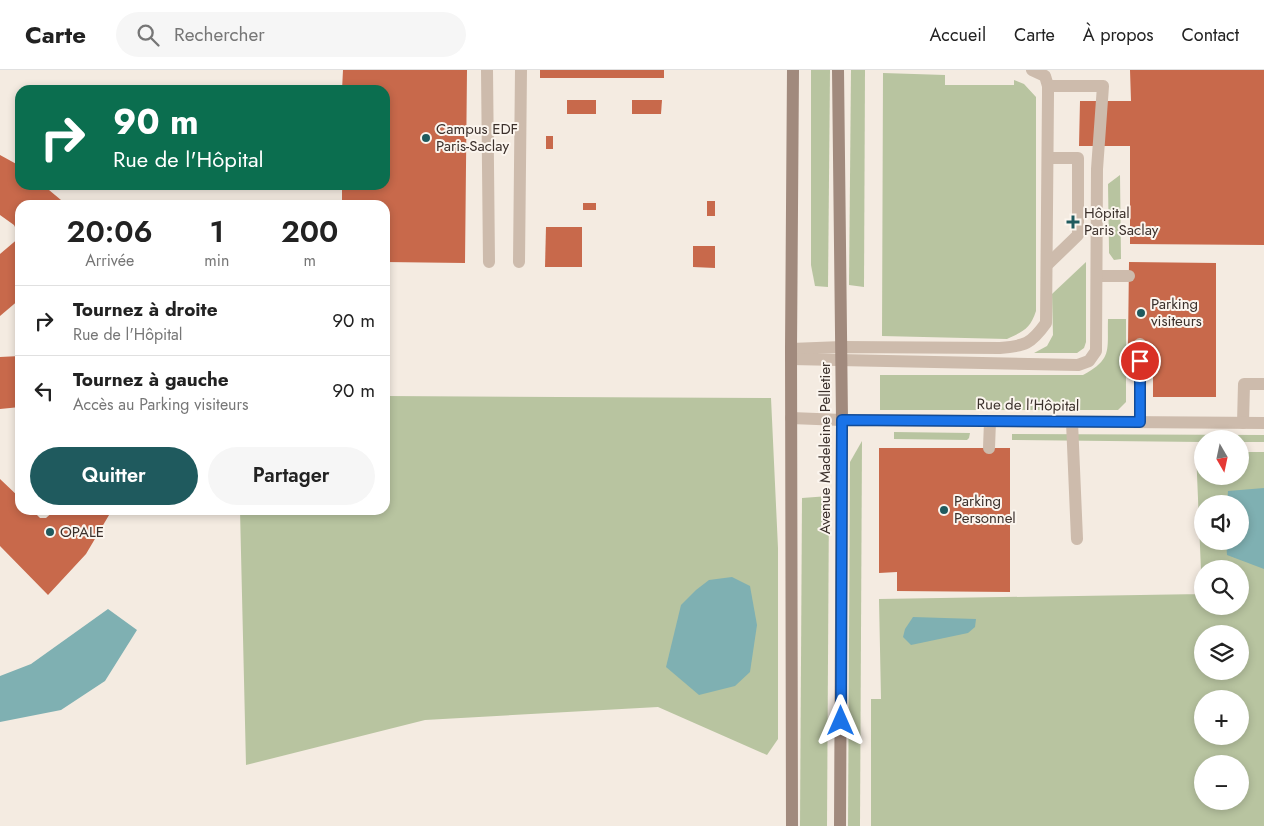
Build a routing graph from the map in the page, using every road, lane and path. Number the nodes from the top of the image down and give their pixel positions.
1 (487, 70) edge
2 (521, 70) edge
3 (793, 70) edge
4 (838, 70) edge
5 (1032, 70) edge
6 (1047, 77) edge
7 (1048, 158) junction
8 (489, 262) dead end
9 (519, 262) dead end
10 (1047, 265) junction
11 (1098, 276) junction
12 (1129, 276) dead end
13 (1140, 344) dead end
14 (842, 353) junction
15 (791, 354) junction
16 (1264, 384) edge
17 (791, 418) junction
18 (842, 420) junction
19 (990, 421) junction
20 (1072, 422) junction
21 (1140, 422) junction
22 (1243, 423) junction
23 (1264, 423) edge
24 (989, 448) dead end
25 (1077, 538) dead end
26 (792, 826) edge
27 (840, 826) edge

1 - 8 street
2 - 9 street
3 - 15 street
4 - 14 street, Avenue Madeleine Pelletier
5 - 6 street
6 - 7 street
6 - 11 street
7 - 10 street
7 - 10 street
10 - 14 street
11 - 12 street
11 - 14 street
13 - 21 street
14 - 15 street
14 - 18 street, Avenue Madeleine Pelletier
15 - 17 street
16 - 22 street
17 - 18 street, Rue de l'Hôpital
17 - 26 street
18 - 19 street, Rue de l'Hôpital
18 - 27 street, Avenue Madeleine Pelletier
19 - 20 street, Rue de l'Hôpital
19 - 24 street
20 - 21 street, Rue de l'Hôpital
20 - 25 street
21 - 22 street, Rue de l'Hôpital
22 - 23 street, Rue de l'Hôpital

